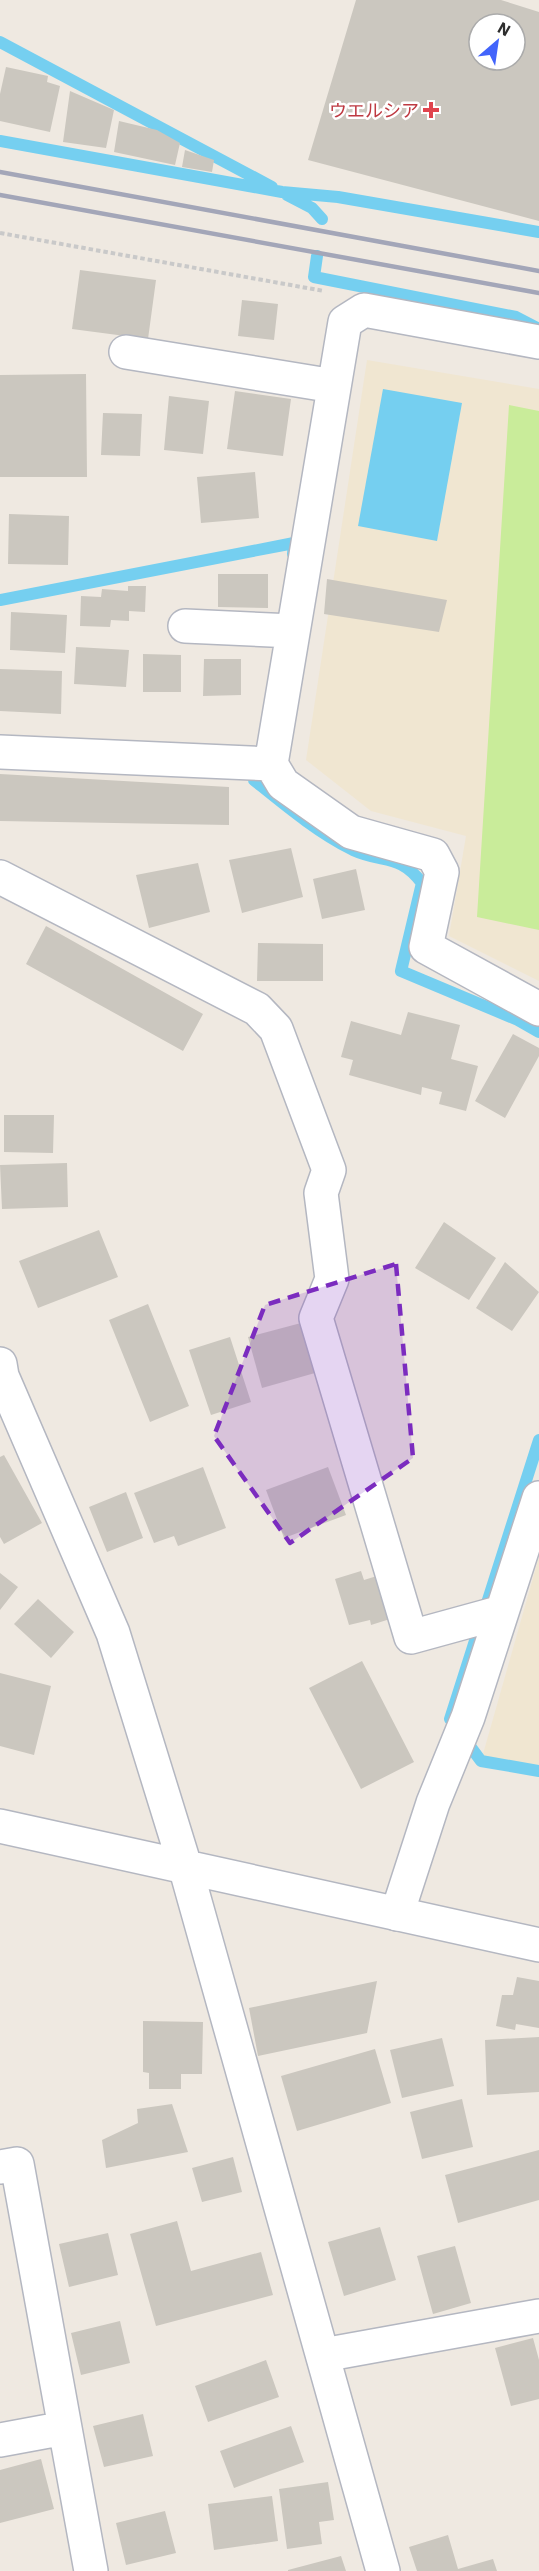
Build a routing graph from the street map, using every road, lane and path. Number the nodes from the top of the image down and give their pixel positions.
1 (0, 233) edge
2 (363, 310) junction
3 (539, 342) edge
4 (126, 352) dead end
5 (334, 386) junction
6 (185, 626) dead end
7 (283, 631) junction
8 (0, 752) edge
9 (271, 764) junction
10 (0, 877) edge
11 (539, 1009) edge
12 (0, 1364) edge
13 (539, 1498) edge
14 (532, 1544) edge
15 (502, 1612) junction
16 (0, 1826) edge
17 (185, 1866) junction
18 (397, 1914) junction
19 (539, 1945) edge
20 (0, 2167) edge
21 (539, 2316) edge
22 (323, 2355) junction
23 (65, 2428) junction
24 (0, 2440) edge
25 (91, 2571) edge
26 (384, 2571) edge

1 - 2 path
2 - 3 street
2 - 5 street
4 - 5 street
5 - 7 street
6 - 7 street
7 - 9 street
8 - 9 street
9 - 11 street
10 - 15 street
12 - 17 street
13 - 14 street
14 - 15 street
15 - 18 street
16 - 17 street
17 - 18 street
17 - 22 street
18 - 19 street
20 - 23 street
21 - 22 street
22 - 26 street
23 - 24 street
23 - 25 street

